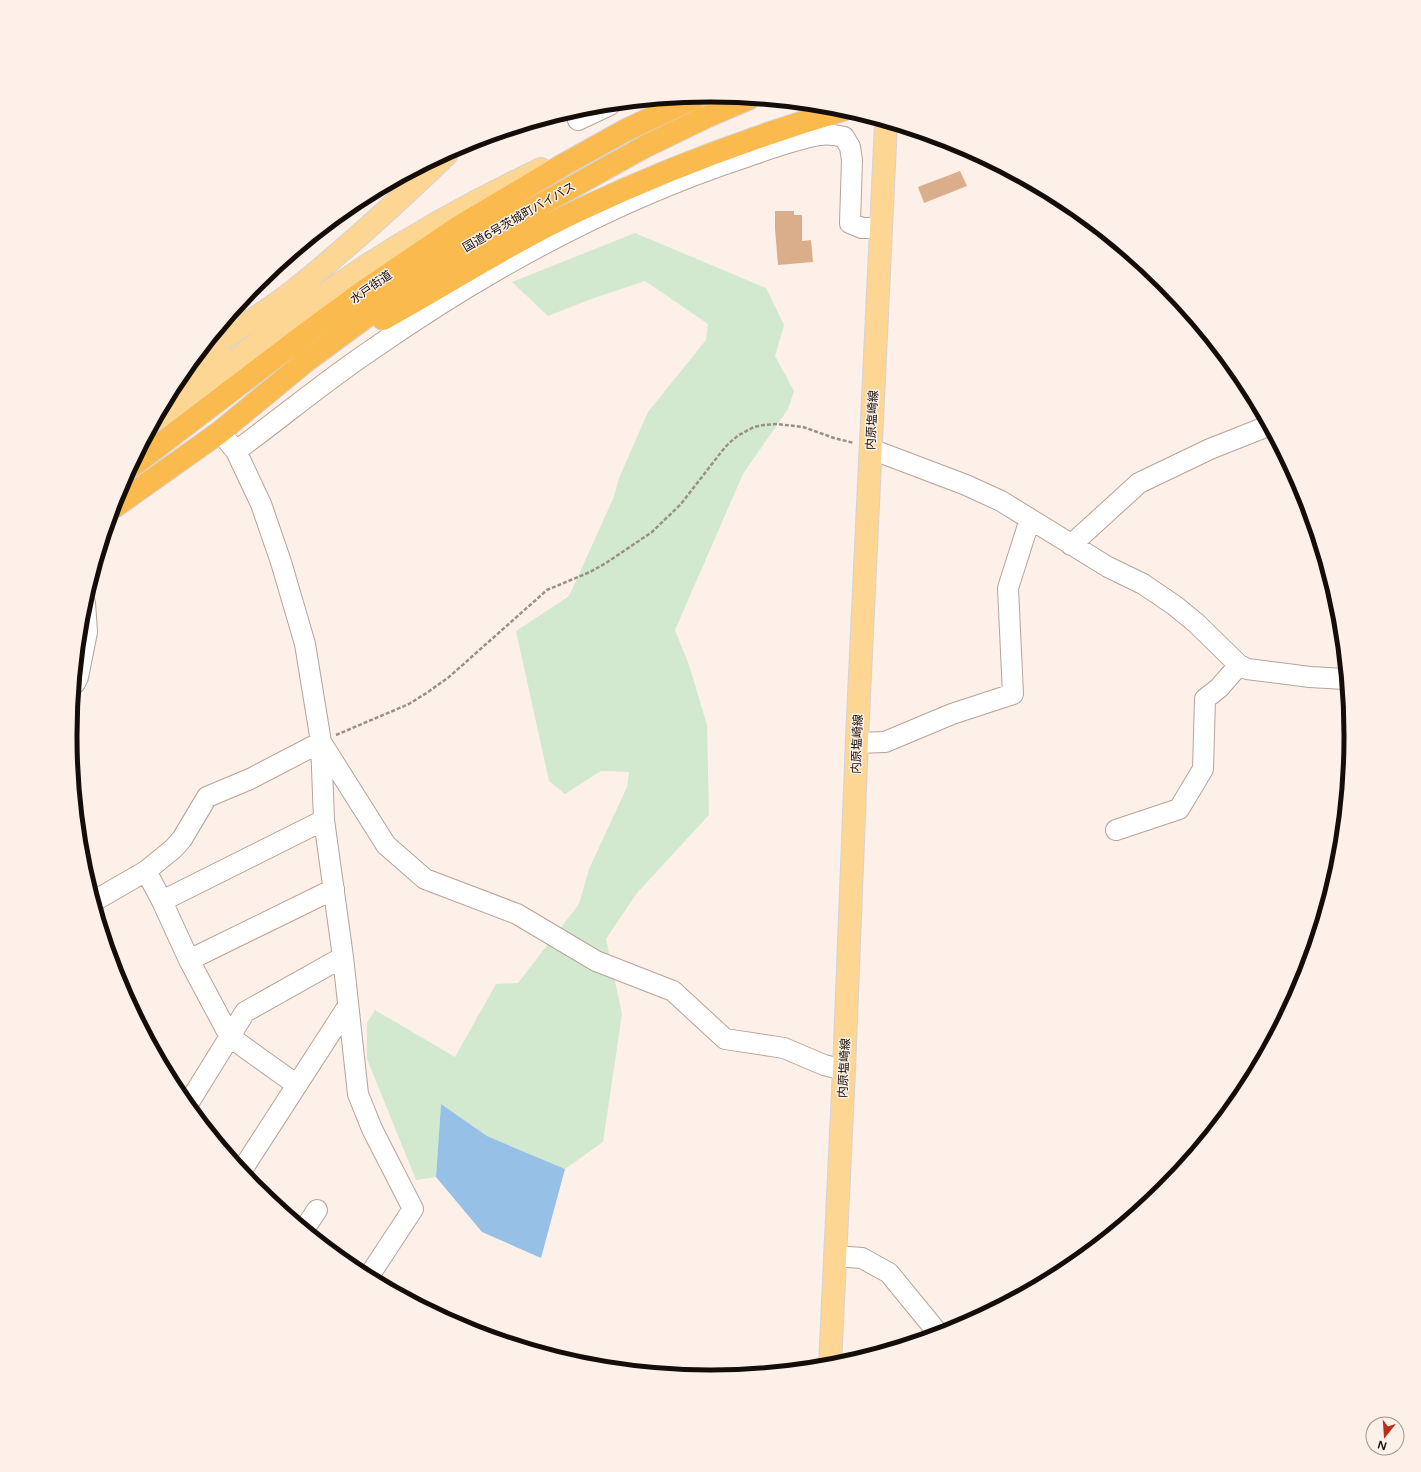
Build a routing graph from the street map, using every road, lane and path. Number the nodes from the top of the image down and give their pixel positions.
1 (683, 103) edge
2 (738, 103) edge
3 (829, 114) edge
4 (590, 115) edge
5 (577, 117) edge
6 (886, 128) edge
7 (626, 130) junction
8 (435, 166) edge
9 (881, 228) junction
10 (252, 320) junction
11 (212, 345) edge
12 (306, 361) junction
13 (194, 370) edge
14 (166, 412) edge
15 (1264, 428) edge
16 (220, 432) junction
17 (871, 449) junction
18 (236, 451) junction
19 (140, 460) edge
20 (122, 502) edge
21 (1030, 520) junction
22 (1071, 545) junction
23 (87, 626) edge
24 (81, 661) edge
25 (1239, 665) junction
26 (1341, 679) edge
27 (321, 742) junction
28 (857, 743) junction
29 (324, 820) junction
30 (1116, 830) dead end
31 (146, 871) junction
32 (334, 889) junction
33 (99, 898) edge
34 (162, 902) junction
35 (343, 957) junction
36 (189, 960) junction
37 (348, 1006) junction
38 (230, 1037) junction
39 (844, 1070) junction
40 (297, 1085) junction
41 (191, 1099) edge
42 (245, 1165) edge
43 (317, 1210) dead end
44 (308, 1224) edge
45 (835, 1256) junction
46 (371, 1271) edge
47 (934, 1328) edge
48 (830, 1358) edge

1 - 7 highway
2 - 12 highway, 国道6号茨城町バイパス
3 - 12 highway
4 - 5 street
6 - 9 main road, 内原塩崎線
7 - 14 main road
7 - 19 highway, 水戸街道
8 - 10 main road
9 - 17 main road, 内原塩崎線
9 - 18 street
10 - 11 main road
10 - 13 main road
12 - 16 highway
15 - 22 street
16 - 18 street
16 - 20 highway
17 - 21 street
17 - 27 path
17 - 28 main road, 内原塩崎線
18 - 27 street
21 - 22 street
21 - 28 street
22 - 25 street
23 - 24 street
25 - 26 street
25 - 30 street
27 - 29 street
27 - 31 street
27 - 39 street
28 - 39 main road, 内原塩崎線
29 - 32 street
29 - 34 street
31 - 33 street
31 - 34 street
32 - 35 street
32 - 36 street
34 - 36 street
35 - 37 street
35 - 38 street
36 - 38 street
37 - 40 street
37 - 46 street
38 - 40 street
38 - 41 street
39 - 45 main road, 内原塩崎線
40 - 42 street
43 - 44 street
45 - 47 street
45 - 48 main road, 内原塩崎線

